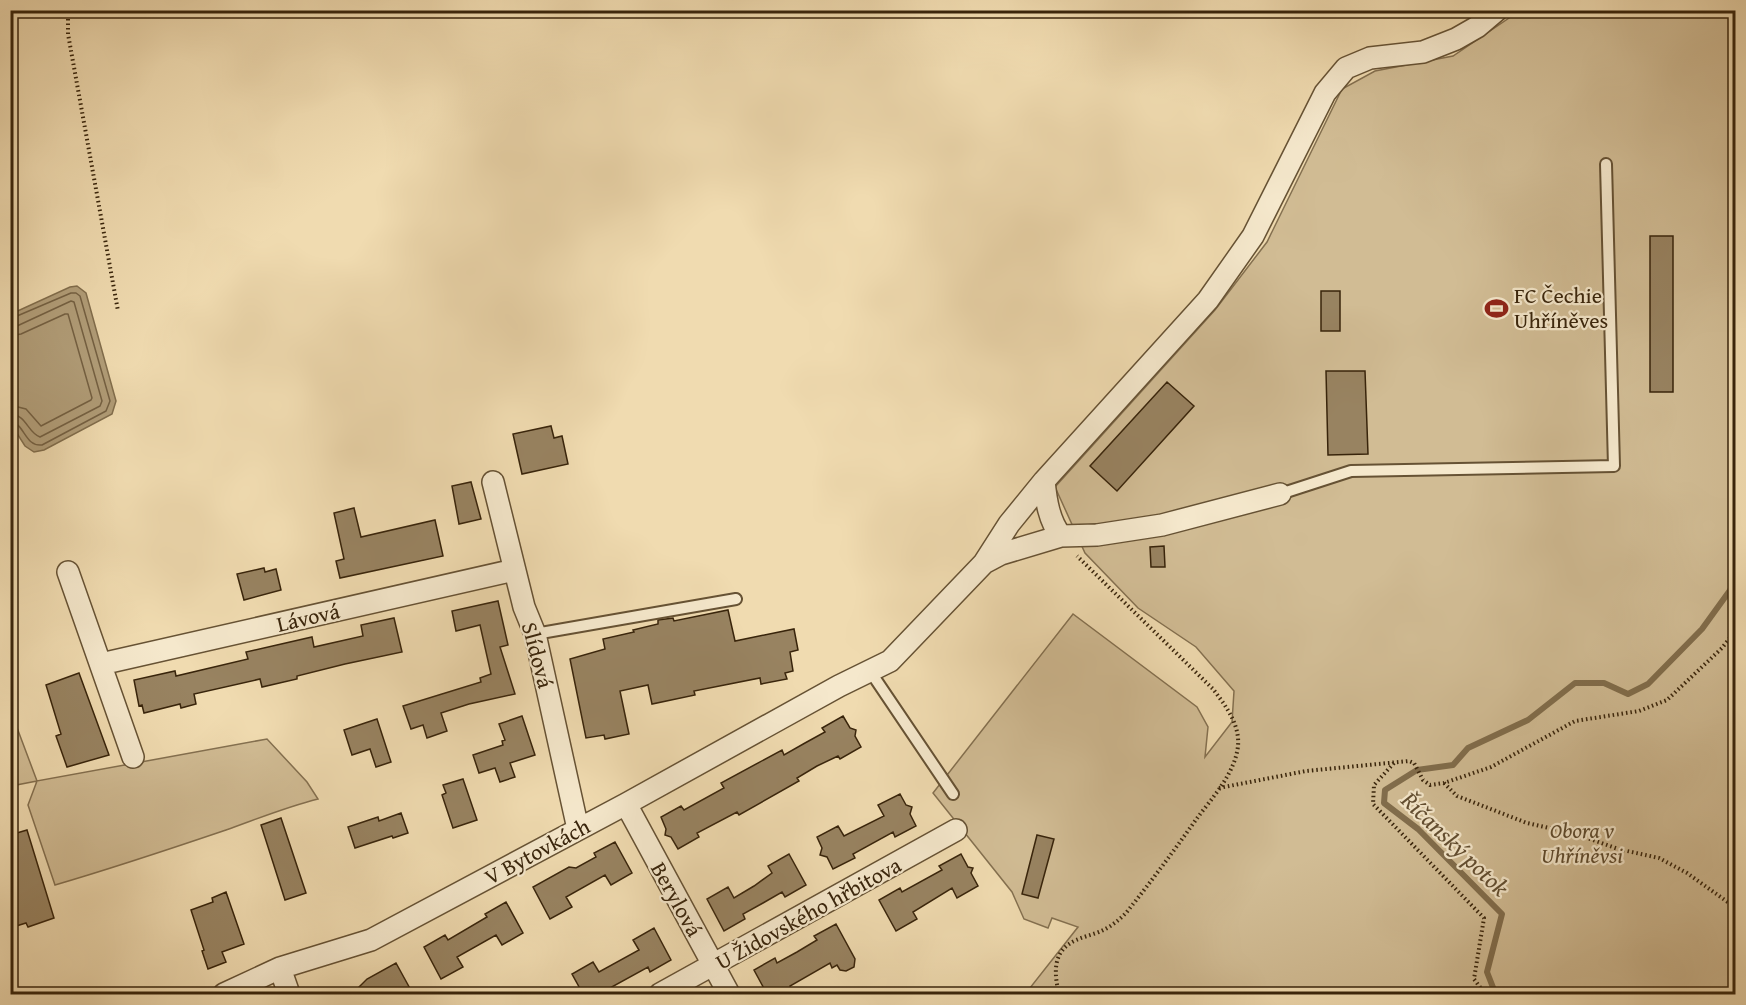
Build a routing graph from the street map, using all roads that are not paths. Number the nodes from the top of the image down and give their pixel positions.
1 (1497, 10) edge
2 (1606, 164) dead end
3 (493, 482) dead end
4 (1044, 482) junction
5 (1280, 494) joint
6 (1061, 536) junction
7 (984, 563) junction
8 (514, 570) junction
9 (68, 572) dead end
10 (736, 599) dead end
11 (535, 634) junction
12 (101, 664) junction
13 (870, 671) junction
14 (133, 757) dead end
15 (953, 794) dead end
16 (626, 804) junction
17 (578, 829) junction
18 (956, 830) dead end
19 (714, 966) junction
20 (280, 968) junction
21 (224, 994) edge
22 (289, 994) edge
23 (660, 994) edge
24 (729, 994) edge

1 - 4 street
2 - 5 lane
3 - 8 street, Slídová
4 - 6 street
4 - 7 street
5 - 6 street
6 - 7 street
7 - 13 street, V Bytovkách
8 - 11 street, Slídová
8 - 12 street, Lávová
9 - 12 street
10 - 11 lane
11 - 17 street, Slídová
12 - 14 street
13 - 15 lane
13 - 16 street, V Bytovkách
16 - 17 street, V Bytovkách
16 - 19 street, Berylová
17 - 20 street, V Bytovkách
18 - 19 street, U Židovského hřbitova
19 - 23 street, U Židovského hřbitova
19 - 24 street, Berylová
20 - 21 street, V Bytovkách
20 - 22 street

